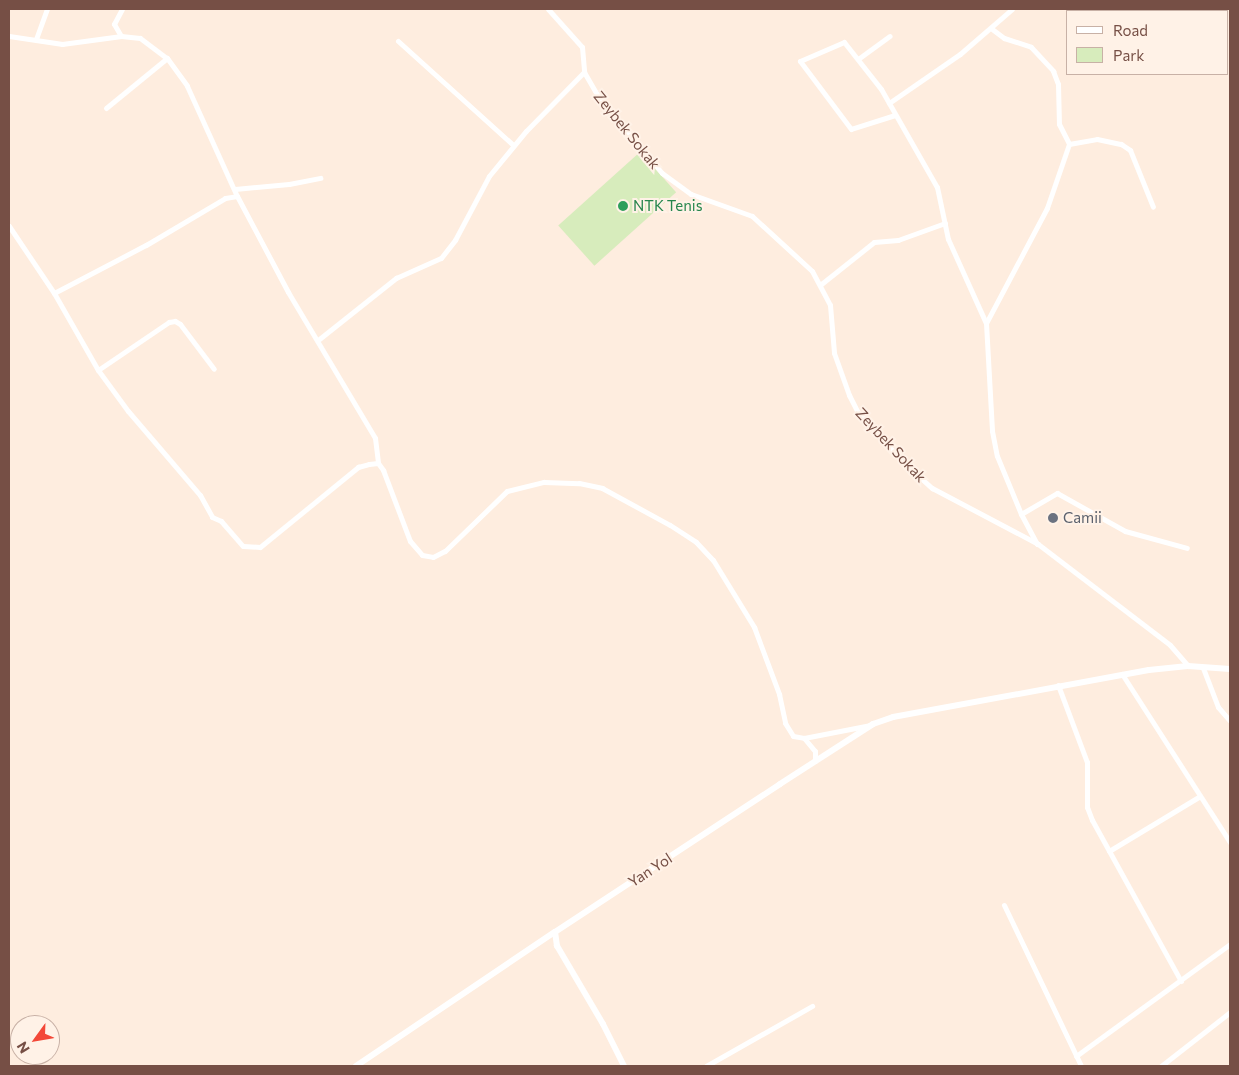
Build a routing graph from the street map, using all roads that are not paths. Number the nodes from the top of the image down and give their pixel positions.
1 (47, 9) edge
2 (122, 9) edge
3 (548, 9) edge
4 (1012, 9) edge
5 (992, 29) junction
6 (9, 36) edge
7 (121, 36) junction
8 (890, 36) dead end
9 (36, 38) junction
10 (398, 41) dead end
11 (167, 58) junction
12 (858, 59) junction
13 (584, 72) junction
14 (890, 103) junction
15 (106, 108) dead end
16 (894, 115) junction
17 (1069, 144) junction
18 (514, 145) junction
19 (320, 178) dead end
20 (234, 189) junction
21 (237, 196) junction
22 (1153, 207) dead end
23 (945, 223) junction
24 (9, 226) edge
25 (820, 285) junction
26 (54, 293) junction
27 (986, 323) junction
28 (318, 340) junction
29 (214, 369) dead end
30 (98, 370) junction
31 (378, 463) junction
32 (1021, 514) junction
33 (1038, 544) junction
34 (1187, 548) dead end
35 (1188, 666) junction
36 (1203, 668) junction
37 (1230, 669) edge
38 (1122, 674) junction
39 (1058, 685) junction
40 (1230, 721) edge
41 (872, 724) junction
42 (804, 738) junction
43 (815, 761) junction
44 (1200, 796) junction
45 (1230, 842) edge
46 (1109, 850) junction
47 (1004, 905) dead end
48 (555, 932) junction
49 (1230, 944) edge
50 (1181, 981) junction
51 (812, 1006) dead end
52 (1230, 1012) edge
53 (1076, 1056) junction
54 (356, 1066) edge
55 (624, 1066) edge
56 (706, 1066) edge
57 (1081, 1066) edge
58 (1161, 1066) edge

1 - 9 street
2 - 7 street
3 - 13 street, Zeybek Sokak
4 - 5 street
5 - 14 street
5 - 17 street
6 - 9 street
7 - 9 street
7 - 11 street
8 - 12 street
10 - 18 street
11 - 15 street
11 - 20 street
12 - 14 street
12 - 16 street
13 - 18 street
13 - 25 street, Zeybek Sokak
14 - 16 street
16 - 23 street
17 - 22 street
17 - 27 street
18 - 28 street
19 - 20 street
20 - 21 street
21 - 26 street
21 - 28 street
23 - 25 street
23 - 27 street
24 - 26 street
25 - 33 street, Zeybek Sokak
26 - 30 street
27 - 32 street
28 - 31 street
29 - 30 street
30 - 31 street
31 - 42 street
32 - 33 street
32 - 34 street
33 - 35 street, Zeybek Sokak
35 - 36 street, Yan Yol
35 - 38 street, Yan Yol
36 - 37 street, Yan Yol
36 - 40 street
38 - 39 street, Yan Yol
38 - 44 street
39 - 41 street, Yan Yol
39 - 46 street
41 - 42 street
41 - 43 street, Yan Yol
42 - 43 street
43 - 48 street, Yan Yol
44 - 45 street
44 - 46 street
46 - 50 street
47 - 53 street
48 - 54 street, Yan Yol
48 - 55 street
49 - 50 street
50 - 53 street
51 - 56 street
52 - 58 street
53 - 57 street

